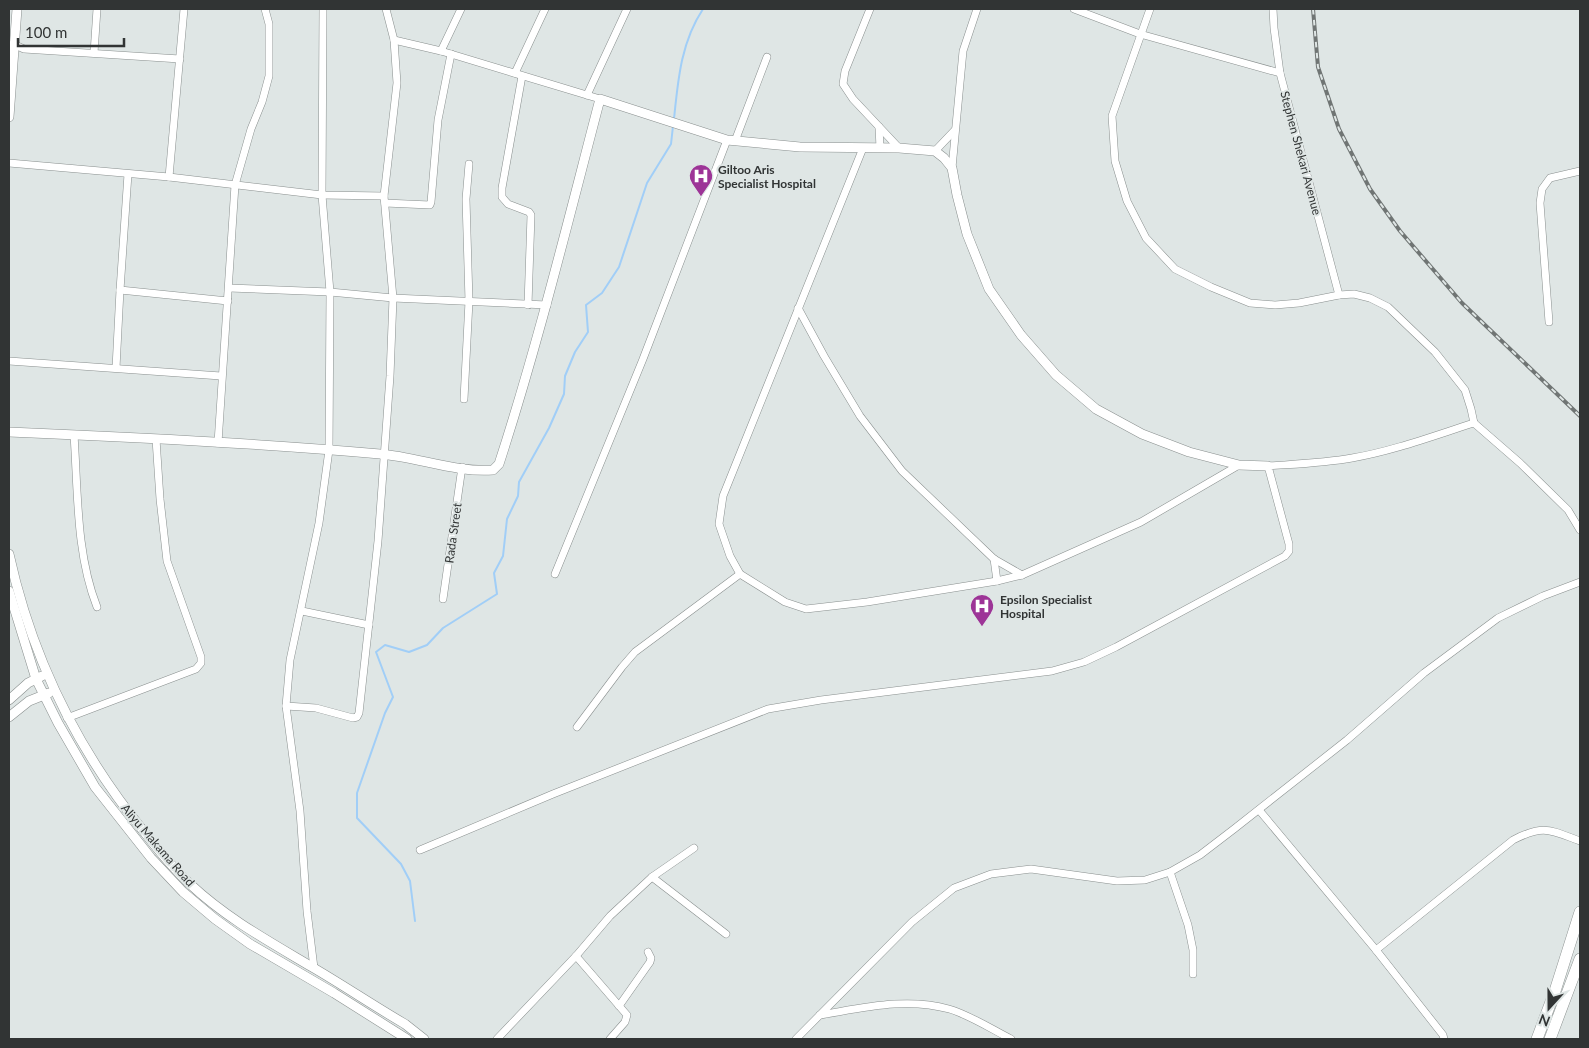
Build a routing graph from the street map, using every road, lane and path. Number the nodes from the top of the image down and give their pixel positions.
1 (17, 9) edge
2 (97, 9) edge
3 (184, 9) edge
4 (265, 9) edge
5 (322, 9) edge
6 (386, 9) edge
7 (461, 9) edge
8 (545, 9) edge
9 (627, 9) edge
10 (870, 9) edge
11 (977, 9) edge
12 (1074, 9) edge
13 (1150, 9) edge
14 (1273, 9) edge
15 (1140, 34) junction
16 (394, 40) junction
17 (13, 44) junction
18 (441, 50) junction
19 (94, 53) junction
20 (451, 54) junction
21 (767, 57) dead end
22 (180, 59) junction
23 (1280, 73) junction
24 (519, 74) junction
25 (587, 95) junction
26 (600, 99) junction
27 (9, 117) edge
28 (879, 126) junction
29 (954, 131) junction
30 (731, 140) junction
31 (863, 148) junction
32 (880, 148) junction
33 (899, 148) junction
34 (935, 150) junction
35 (9, 163) edge
36 (469, 164) dead end
37 (952, 168) junction
38 (1580, 171) edge
39 (128, 174) junction
40 (169, 176) junction
41 (235, 185) junction
42 (322, 195) junction
43 (384, 199) junction
44 (229, 288) junction
45 (120, 290) junction
46 (330, 292) junction
47 (1339, 295) junction
48 (393, 298) junction
49 (228, 301) junction
50 (469, 301) junction
51 (528, 304) junction
52 (547, 305) junction
53 (798, 308) junction
54 (1549, 322) dead end
55 (9, 361) edge
56 (116, 368) junction
57 (221, 376) junction
58 (464, 399) dead end
59 (1474, 423) junction
60 (9, 432) edge
61 (74, 435) junction
62 (156, 439) junction
63 (218, 443) junction
64 (329, 450) junction
65 (383, 454) junction
66 (1239, 465) junction
67 (1268, 466) junction
68 (462, 468) junction
69 (1580, 530) edge
70 (9, 554) edge
71 (994, 559) junction
72 (555, 574) dead end
73 (740, 574) junction
74 (1022, 575) junction
75 (997, 582) junction
76 (1580, 582) edge
77 (9, 591) edge
78 (443, 599) dead end
79 (97, 607) dead end
80 (302, 611) junction
81 (369, 625) junction
82 (46, 674) junction
83 (36, 679) junction
84 (54, 690) junction
85 (44, 695) junction
86 (9, 700) edge
87 (286, 706) junction
88 (9, 717) edge
89 (67, 718) junction
90 (577, 727) dead end
91 (1259, 810) junction
92 (1580, 841) edge
93 (694, 848) dead end
94 (420, 850) dead end
95 (1170, 872) junction
96 (652, 877) junction
97 (1580, 912) edge
98 (726, 934) dead end
99 (1376, 950) junction
100 (648, 952) dead end
101 (576, 956) junction
102 (1580, 958) edge
103 (314, 968) junction
104 (1194, 974) dead end
105 (619, 1006) junction
106 (820, 1015) junction
107 (407, 1039) edge
108 (424, 1039) edge
109 (497, 1039) edge
110 (610, 1039) edge
111 (796, 1039) edge
112 (1011, 1039) edge
113 (1444, 1039) edge
114 (1537, 1039) edge
115 (1550, 1039) edge

1 - 17 street
2 - 19 street
3 - 22 street
4 - 41 street
5 - 42 street
6 - 16 street
7 - 18 street
8 - 24 street
9 - 25 street
10 - 28 street
11 - 29 street
12 - 15 street
13 - 15 street
14 - 23 street, Stephen Shekari Avenue
15 - 23 street
15 - 47 street
16 - 18 street
16 - 43 street
17 - 19 street
17 - 27 street
18 - 20 street
19 - 22 street
20 - 24 street
20 - 43 street
21 - 30 street
22 - 40 street
23 - 47 street, Stephen Shekari Avenue
24 - 25 street
24 - 51 street
25 - 26 street
26 - 30 street
26 - 52 street
28 - 32 street
28 - 33 street
29 - 34 street
29 - 37 street
30 - 31 street
30 - 72 street
31 - 32 street
31 - 53 street
32 - 33 street
33 - 34 street
34 - 37 street
35 - 39 street
36 - 50 street
37 - 66 street
38 - 54 street
39 - 40 street
39 - 45 street
40 - 41 street
41 - 42 street
41 - 44 street
42 - 43 street
42 - 46 street
43 - 48 street
44 - 46 street
44 - 49 street
45 - 49 street
45 - 56 street
46 - 48 street
46 - 64 street
47 - 59 street
48 - 50 street
48 - 65 street
49 - 57 street
50 - 51 street
50 - 58 street
51 - 52 street
52 - 68 street
53 - 71 street
53 - 73 street
55 - 56 street
56 - 57 street
57 - 63 street
59 - 67 street
59 - 69 street
60 - 61 street
61 - 62 street
61 - 79 street
62 - 63 street
62 - 89 street
63 - 64 street
64 - 65 street
64 - 80 street
65 - 68 street
65 - 81 street
66 - 67 street
66 - 74 street
67 - 94 street
68 - 78 street, Rada Street
70 - 82 street, Aliyu Makama Road
71 - 74 street
71 - 75 street
73 - 75 street
73 - 90 street
74 - 75 street
76 - 91 street
77 - 83 street, Aliyu Makama Road
80 - 81 street
80 - 87 street
81 - 87 street
82 - 83 street
82 - 84 street, Aliyu Makama Road
83 - 85 street, Aliyu Makama Road
83 - 86 street
84 - 85 street
84 - 89 street, Aliyu Makama Road
85 - 88 street
85 - 107 street, Aliyu Makama Road
87 - 103 street
89 - 103 street, Aliyu Makama Road
91 - 95 street
91 - 99 street
92 - 99 street
93 - 96 street
95 - 104 street
95 - 106 street
96 - 98 street
96 - 101 street
97 - 114 main road
99 - 113 street
100 - 105 street
101 - 105 street
101 - 109 street
102 - 115 main road
103 - 108 street, Aliyu Makama Road
105 - 110 street
106 - 111 street
106 - 112 street

